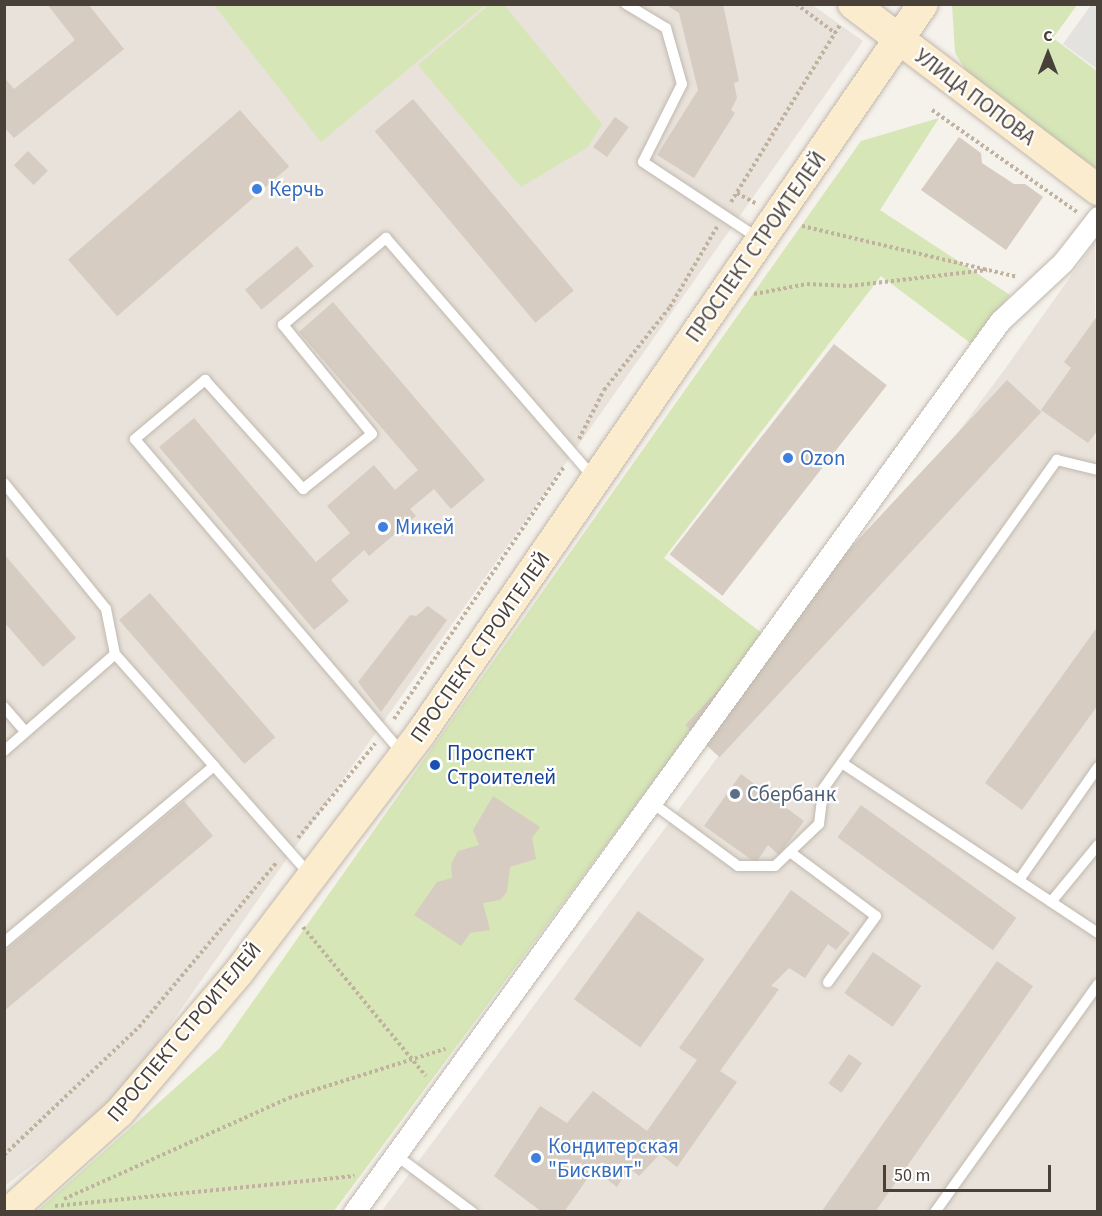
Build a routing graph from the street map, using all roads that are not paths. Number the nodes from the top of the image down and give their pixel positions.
1 (626, 4) edge
2 (924, 4) edge
3 (850, 9) edge
4 (898, 40) junction
5 (1098, 190) edge
6 (1095, 220) edge
7 (769, 228) junction
8 (1098, 470) edge
9 (595, 479) junction
10 (4, 483) edge
11 (115, 654) junction
12 (4, 707) edge
13 (26, 732) junction
14 (4, 751) edge
15 (405, 755) junction
16 (842, 763) junction
17 (214, 766) junction
18 (1098, 767) edge
19 (651, 802) junction
20 (1098, 845) edge
21 (790, 852) junction
22 (312, 877) junction
23 (1019, 880) junction
24 (1052, 902) junction
25 (1098, 933) edge
26 (4, 942) edge
27 (828, 982) dead end
28 (1098, 984) edge
29 (397, 1156) junction
30 (9, 1212) edge
31 (354, 1212) edge
32 (472, 1212) edge
33 (935, 1212) edge

1 - 7 lane
2 - 4 main road, ПРОСПЕКТ СТРОИТЕЛЕЙ
3 - 4 main road, УЛИЦА ПОПОВА
4 - 5 main road, УЛИЦА ПОПОВА
4 - 7 main road, ПРОСПЕКТ СТРОИТЕЛЕЙ
6 - 19 street
7 - 9 main road, ПРОСПЕКТ СТРОИТЕЛЕЙ
8 - 16 lane
9 - 15 main road, ПРОСПЕКТ СТРОИТЕЛЕЙ
9 - 15 lane
10 - 11 lane
11 - 13 lane
11 - 17 lane
12 - 13 lane
13 - 14 lane
15 - 22 main road, ПРОСПЕКТ СТРОИТЕЛЕЙ
16 - 21 lane
16 - 23 lane
17 - 22 lane
17 - 26 lane
18 - 23 lane
19 - 21 lane
19 - 29 street
20 - 24 lane
21 - 27 lane
22 - 30 main road, ПРОСПЕКТ СТРОИТЕЛЕЙ
23 - 24 lane
24 - 25 lane
28 - 33 lane
29 - 31 street
29 - 32 lane

